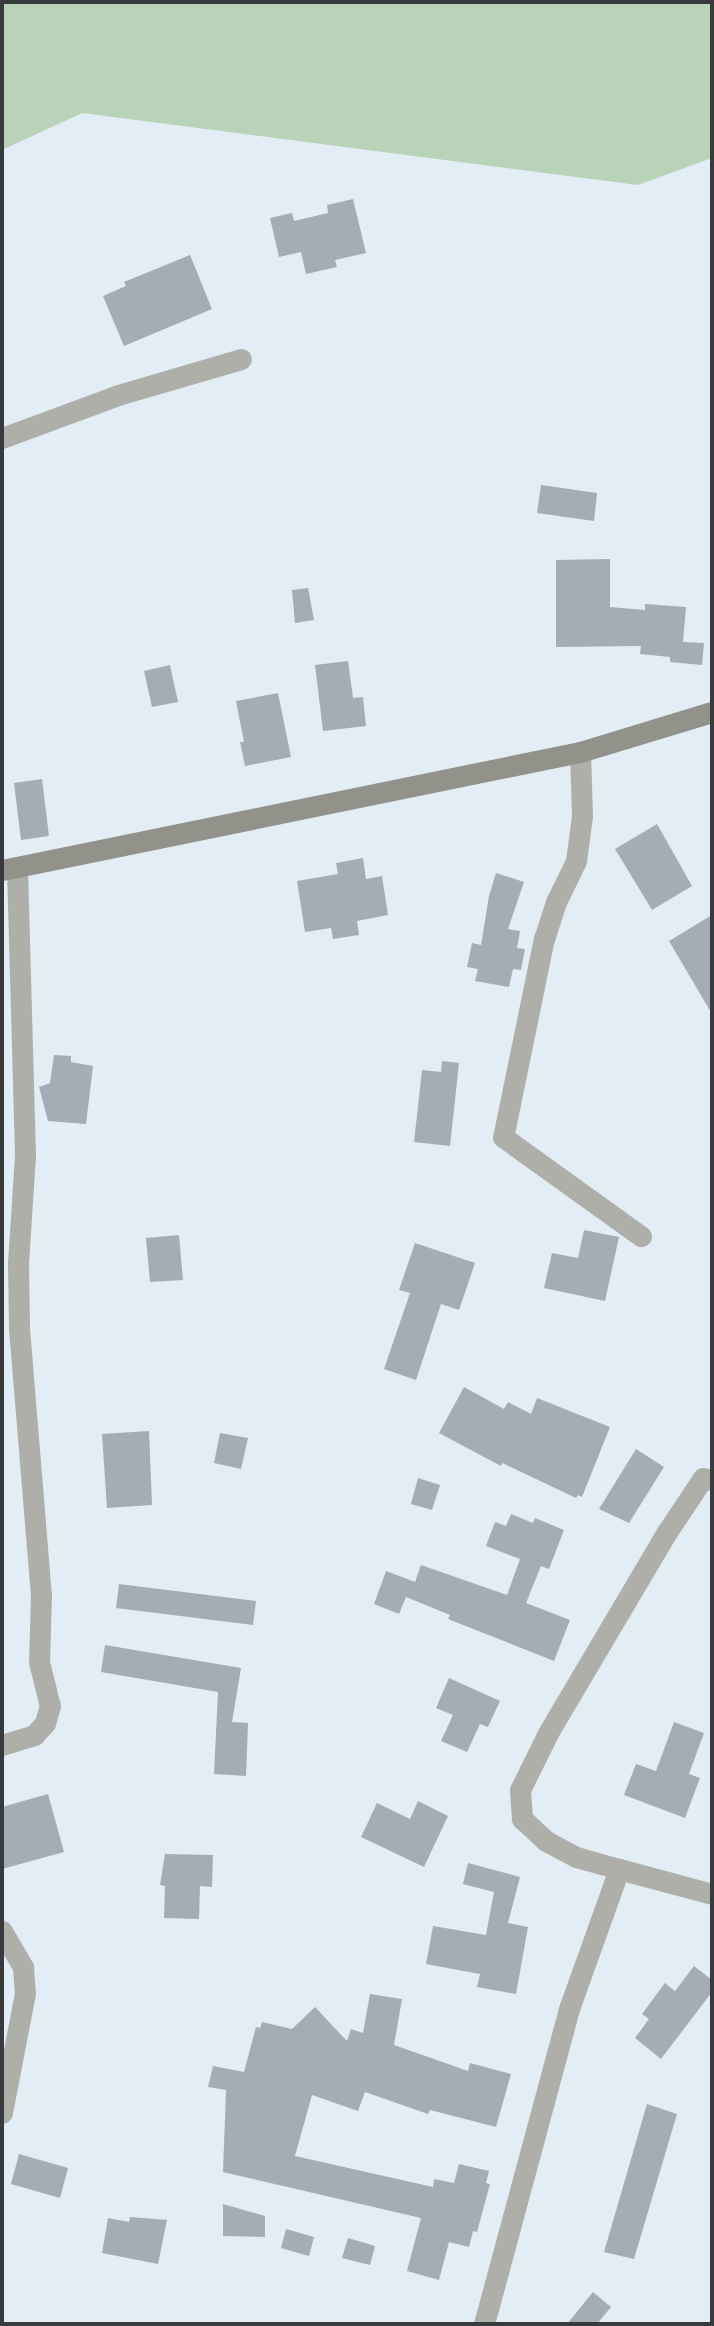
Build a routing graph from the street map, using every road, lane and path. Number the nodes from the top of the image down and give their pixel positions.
1 (241, 359) dead end
2 (2, 438) edge
3 (712, 712) edge
4 (580, 752) junction
5 (10, 868) edge
6 (641, 1236) dead end
7 (712, 1480) edge
8 (2, 1745) edge
9 (619, 1869) junction
10 (712, 1894) edge
11 (2, 1931) edge
12 (2, 2113) edge
13 (484, 2324) edge

1 - 2 street
3 - 4 street
4 - 5 street
4 - 6 street
5 - 8 street
7 - 9 street
9 - 10 street
9 - 13 street
11 - 12 street

